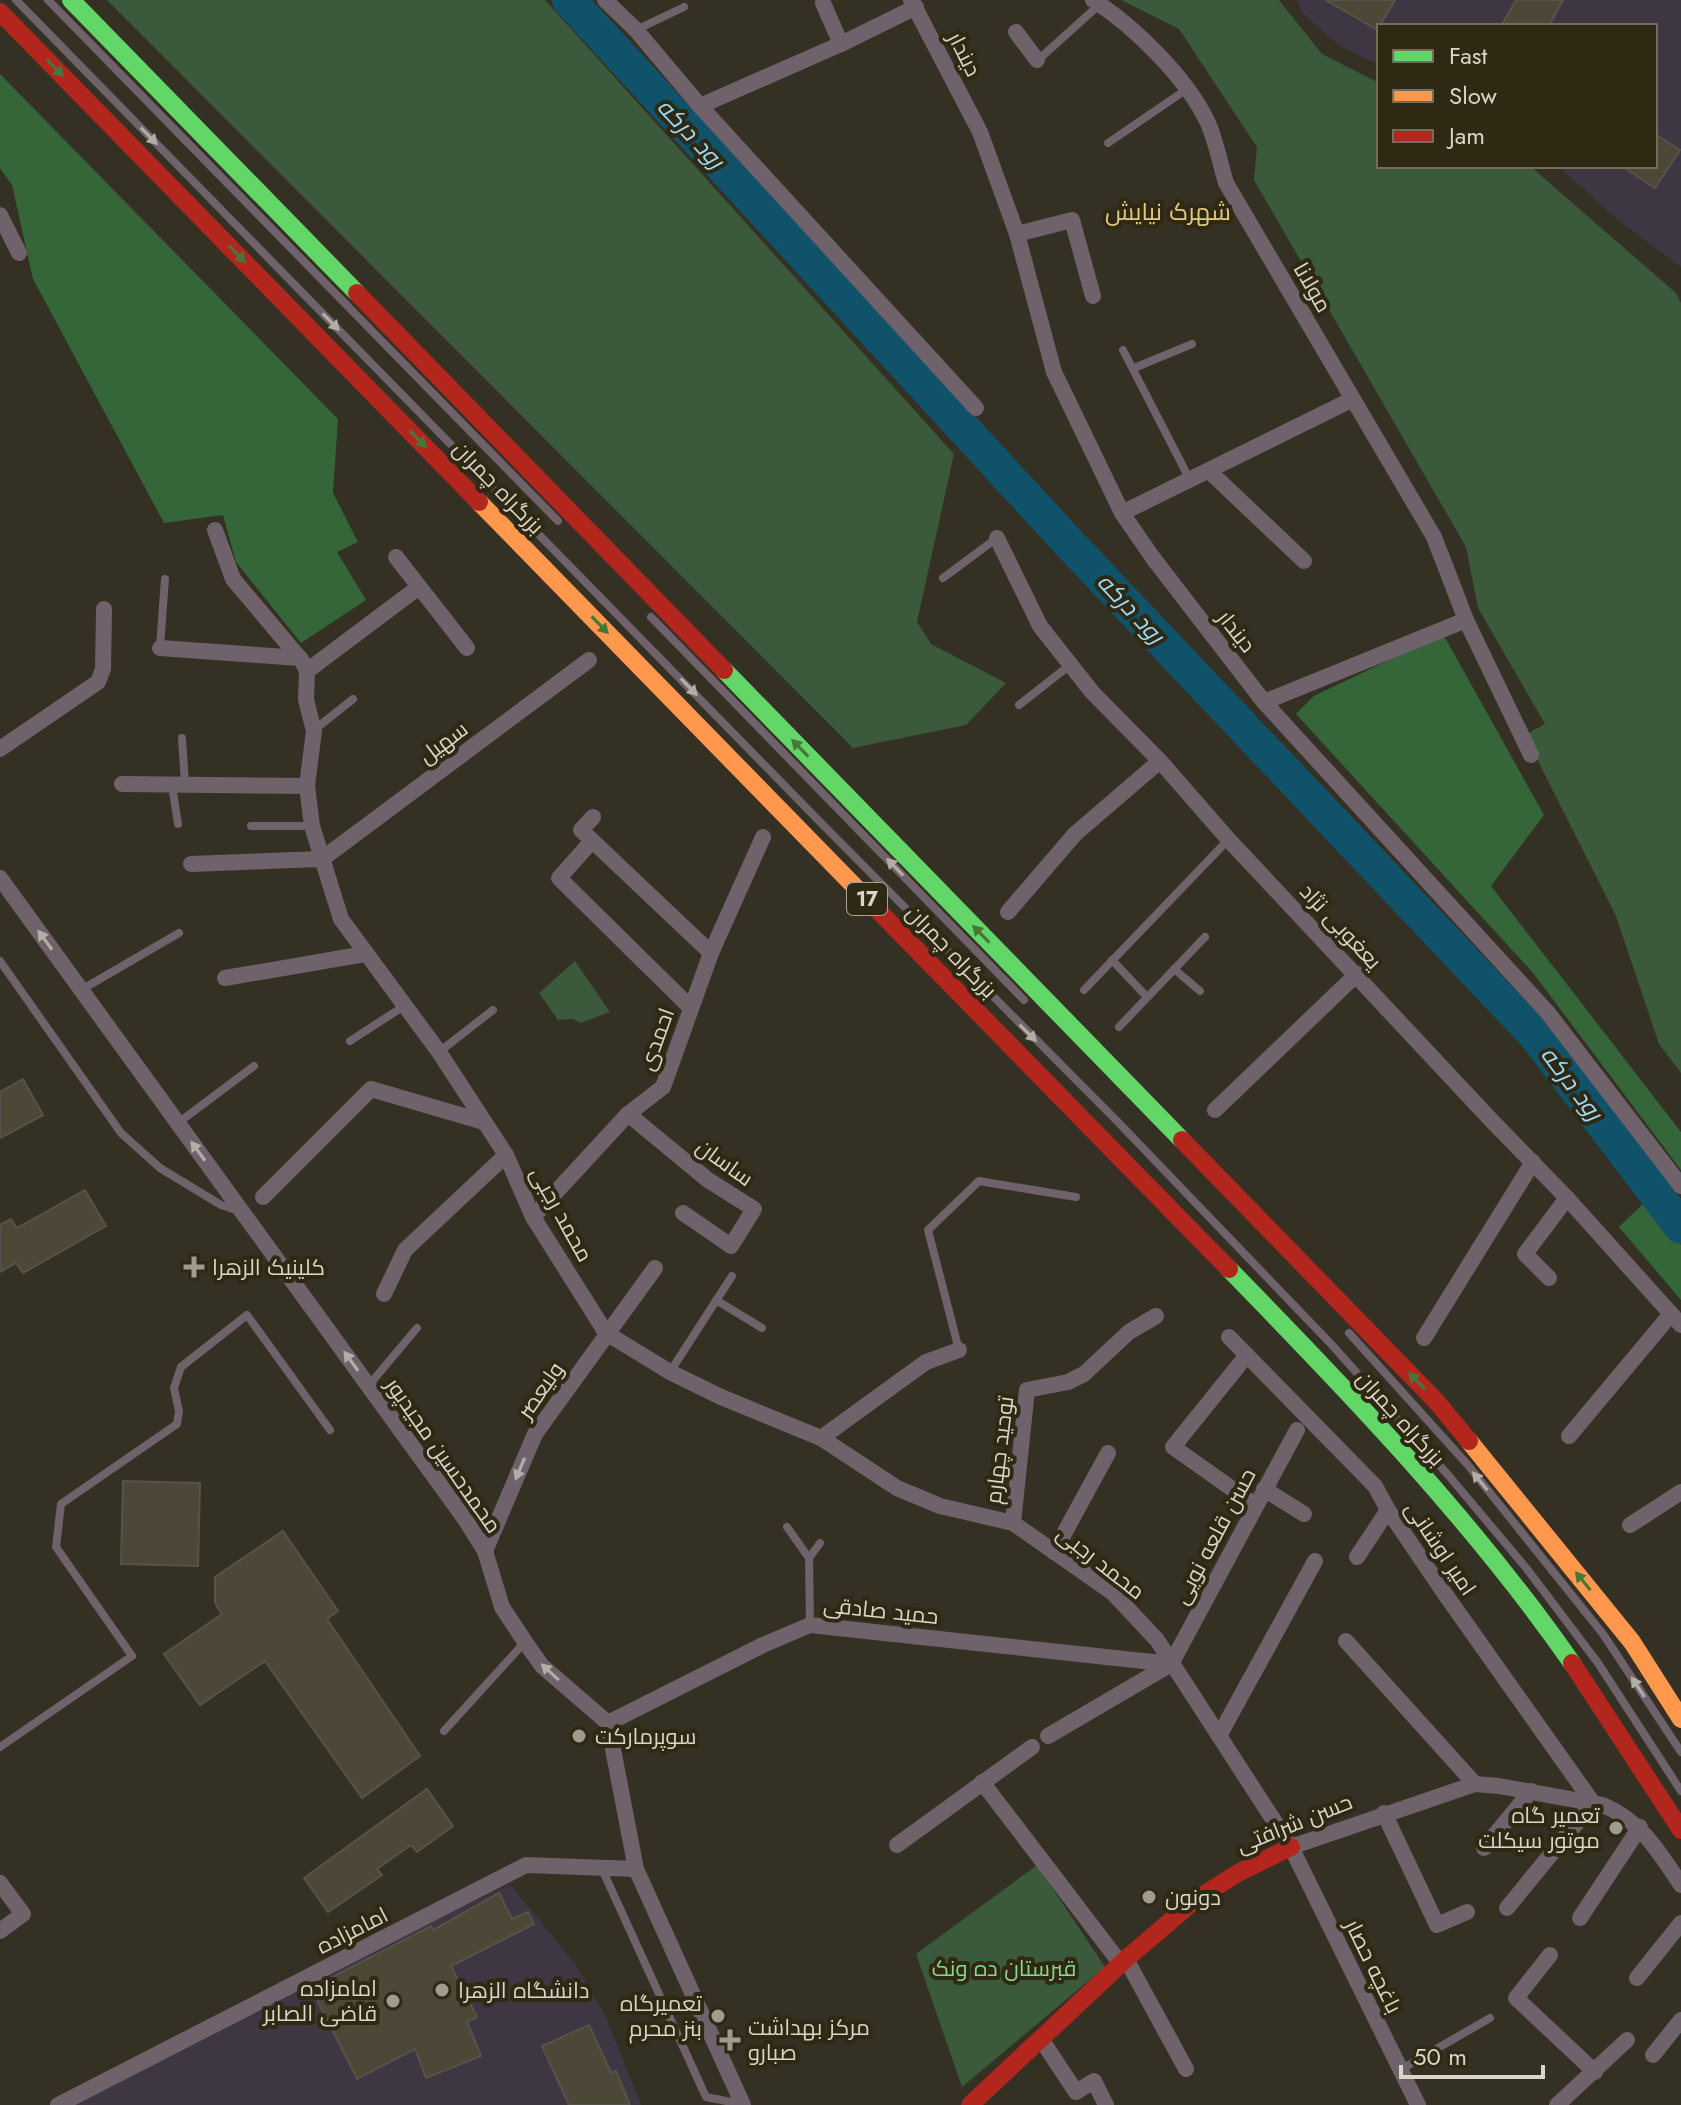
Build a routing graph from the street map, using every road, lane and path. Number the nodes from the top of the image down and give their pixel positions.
1 (16, 0) edge
2 (48, 0) edge
3 (71, 0) edge
4 (611, 1) edge
5 (1096, 2) edge
6 (823, 3) dead end
7 (914, 4) edge
8 (684, 7) dead end
9 (0, 12) edge
10 (636, 30) junction
11 (1016, 32) dead end
12 (841, 44) junction
13 (1037, 60) joint
14 (1187, 89) junction
15 (700, 106) junction
16 (1108, 143) dead end
17 (0, 215) edge
18 (1017, 234) junction
19 (19, 253) dead end
20 (1093, 296) dead end
21 (1192, 344) dead end
22 (1123, 350) dead end
23 (1134, 368) junction
24 (1353, 399) junction
25 (976, 408) dead end
26 (1209, 471) junction
27 (1190, 481) junction
28 (1122, 513) junction
29 (560, 523) dead end
30 (215, 530) dead end
31 (997, 538) joint
32 (396, 557) dead end
33 (1304, 561) dead end
34 (943, 578) dead end
35 (165, 579) dead end
36 (419, 587) junction
37 (104, 609) dead end
38 (647, 612) dead end
39 (1466, 620) junction
40 (160, 648) joint
41 (467, 648) dead end
42 (589, 660) dead end
43 (304, 664) junction
44 (1070, 665) junction
45 (353, 699) dead end
46 (1264, 702) junction
47 (1019, 705) dead end
48 (314, 731) junction
49 (182, 738) dead end
50 (0, 749) edge
51 (1531, 755) dead end
52 (1160, 761) junction
53 (122, 784) dead end
54 (179, 785) junction
55 (307, 786) junction
56 (593, 817) dead end
57 (178, 824) dead end
58 (251, 826) dead end
59 (312, 826) junction
60 (763, 837) dead end
61 (1228, 839) junction
62 (592, 841) junction
63 (322, 859) junction
64 (191, 864) dead end
65 (0, 878) edge
66 (1008, 912) dead end
67 (179, 933) dead end
68 (1205, 937) dead end
69 (711, 953) junction
70 (365, 954) junction
71 (1112, 960) junction
72 (0, 961) edge
73 (1174, 969) junction
74 (1357, 974) junction
75 (225, 978) dead end
76 (81, 990) junction
77 (1084, 990) dead end
78 (1200, 991) dead end
79 (1147, 997) junction
80 (1027, 1002) dead end
81 (405, 1005) junction
82 (691, 1008) junction
83 (493, 1010) dead end
84 (1119, 1027) dead end
85 (350, 1041) dead end
86 (439, 1052) junction
87 (254, 1066) dead end
88 (1215, 1110) dead end
89 (628, 1114) junction
90 (484, 1122) junction
91 (178, 1123) junction
92 (506, 1155) junction
93 (1533, 1162) junction
94 (1681, 1186) edge
95 (263, 1197) dead end
96 (1076, 1197) dead end
97 (1567, 1198) junction
98 (243, 1213) junction
99 (683, 1213) dead end
100 (533, 1217) junction
101 (655, 1268) dead end
102 (732, 1276) dead end
103 (1549, 1278) dead end
104 (384, 1294) dead end
105 (716, 1300) junction
106 (1156, 1316) dead end
107 (1676, 1320) edge
108 (1342, 1325) dead end
109 (417, 1328) dead end
110 (762, 1328) dead end
111 (606, 1333) junction
112 (1229, 1337) dead end
113 (1424, 1338) dead end
114 (959, 1350) joint
115 (1247, 1355) junction
116 (670, 1372) junction
117 (368, 1386) junction
118 (330, 1430) dead end
119 (1297, 1430) dead end
120 (1569, 1436) dead end
121 (821, 1438) junction
122 (1108, 1453) dead end
123 (1264, 1489) junction
124 (1681, 1492) edge
125 (1255, 1505) junction
126 (1388, 1510) junction
127 (1304, 1514) dead end
128 (1013, 1523) junction
129 (1630, 1525) dead end
130 (787, 1527) dead end
131 (820, 1543) dead end
132 (485, 1551) junction
133 (1054, 1552) junction
134 (1357, 1557) dead end
135 (809, 1558) junction
136 (1315, 1561) dead end
137 (810, 1625) junction
138 (1346, 1641) dead end
139 (525, 1642) junction
140 (1632, 1642) junction
141 (1171, 1664) junction
142 (1681, 1683) edge
143 (1681, 1719) edge
144 (608, 1723) junction
145 (444, 1731) dead end
146 (1048, 1736) dead end
147 (1219, 1736) junction
148 (0, 1747) edge
149 (1032, 1747) dead end
150 (1681, 1752) edge
151 (982, 1782) junction
152 (1475, 1784) junction
153 (1531, 1791) junction
154 (1681, 1791) edge
155 (1593, 1803) junction
156 (1384, 1813) junction
157 (1640, 1827) junction
158 (1681, 1830) edge
159 (897, 1845) dead end
160 (1291, 1847) junction
161 (1484, 1848) dead end
162 (601, 1869) junction
163 (636, 1869) junction
164 (0, 1883) edge
165 (1681, 1885) edge
166 (1507, 1908) dead end
167 (1467, 1912) dead end
168 (1580, 1918) dead end
169 (1681, 1923) edge
170 (0, 1931) edge
171 (1550, 1955) dead end
172 (1124, 1962) junction
173 (1637, 1978) dead end
174 (1490, 2018) dead end
175 (1681, 2020) edge
176 (1041, 2039) junction
177 (1627, 2040) dead end
178 (1653, 2055) dead end
179 (1186, 2069) dead end
180 (1400, 2070) junction
181 (1595, 2072) junction
182 (58, 2105) edge
183 (743, 2105) edge
184 (970, 2105) edge
185 (1106, 2105) edge
186 (1418, 2105) edge
187 (1557, 2105) edge

1 -> 154 lane
2 - 29 lane
140 -> 3 main road, بزرگراه چمران / 17
4 - 10 street
5 - 13 lane
5 - 14 street, مولانا
6 - 12 street
7 - 12 street
7 - 18 street, دیندار
8 - 10 lane
9 -> 158 main road, بزرگراه چمران / 17
10 - 15 street
11 - 13 street
12 - 15 street
14 - 16 lane
14 - 24 street, مولانا
15 - 25 street
17 - 19 street
18 - 20 street
18 - 28 street, دیندار
21 - 23 lane
22 - 23 lane
23 - 27 lane
24 - 26 street
24 - 39 street, مولانا
26 - 27 street
26 - 33 street
27 - 28 street
28 - 46 street, دیندار
30 - 43 street
31 - 34 lane
31 - 44 street, یعغوبی نژاد
32 - 36 street
35 - 40 lane
36 - 41 street
36 - 43 street
37 - 50 street
80 -> 38 lane
39 - 46 street
39 - 51 street, مولانا
40 - 43 street
42 - 63 street, سهیل
43 - 48 street, محمد رجبی
44 - 47 lane
44 - 52 street, یعغوبی نژاد
45 - 48 lane
46 - 94 street, دیندار
48 - 55 street, محمد رجبی
49 - 54 lane
52 - 61 street, یعغوبی نژاد
52 - 66 street
53 - 54 street
54 - 55 street
54 - 57 lane
55 - 59 street, محمد رجبی
56 - 62 street
58 - 59 lane
59 - 63 street, محمد رجبی
60 - 69 street, احمدی
61 - 71 lane
61 - 74 street, یعغوبی نژاد
62 - 69 street
62 - 82 street
63 - 64 street
63 - 70 street, محمد رجبی
76 -> 65 street, محمدحسین مجیدپور
67 - 76 lane
68 - 73 lane
69 - 82 street, احمدی
70 - 75 street
70 - 81 street, محمد رجبی
71 - 77 lane
71 - 79 lane
72 - 98 lane
73 - 78 lane
73 - 79 lane
74 - 88 street
74 - 93 street, یعغوبی نژاد
76 - 91 street, محمدحسین مجیدپور
79 - 84 lane
81 - 85 lane
81 - 86 street, محمد رجبی
82 - 89 street, احمدی
83 - 86 lane
86 - 90 street, محمد رجبی
87 - 91 lane
89 - 99 street, ساسان
89 - 100 street, احمدی
90 - 92 street, محمد رجبی
90 - 95 street
98 -> 91 street, محمدحسین مجیدپور
92 - 100 street, محمد رجبی
92 - 104 street
93 - 97 street, یعغوبی نژاد
93 - 113 street
96 - 114 lane
97 - 103 street
97 - 107 street, یعغوبی نژاد
117 -> 98 street, محمدحسین مجیدپور
100 - 111 street, محمد رجبی
101 - 111 street, ولیعصر
102 - 105 lane
105 - 110 lane
105 - 116 lane
106 - 128 street, توحید چهارم
107 - 120 street
150 -> 108 lane
109 - 117 lane
111 - 116 street, محمد رجبی
111 -> 132 street, ولیعصر
112 - 115 street, امیر اوشانی
114 - 121 street
115 - 125 street
115 - 126 street, امیر اوشانی
116 - 121 street, محمد رجبی
117 - 132 street, محمدحسین مجیدپور
118 - 148 lane
119 - 123 street, حسن قلعه نویی
121 - 128 street, محمد رجبی
122 - 133 street
123 - 125 street, حسن قلعه نویی
123 - 127 street
124 - 129 street
125 - 141 street, حسن قلعه نویی
126 - 134 street
126 - 155 street, امیر اوشانی
128 - 133 street, محمد رجبی
130 - 135 lane
131 - 135 lane
132 - 139 street, محمدحسین مجیدپور
133 - 141 street, محمد رجبی
135 - 137 lane
136 - 147 street
137 - 141 street, حمید صادقی
137 - 144 street, حمید صادقی
138 - 152 street
144 -> 139 street, محمدحسین مجیدپور
139 - 145 lane
140 - 142 main road
140 - 143 main road, بزرگراه چمران / 17
141 - 146 street
141 - 147 street, محمد رجبی
144 - 163 street
147 - 160 street, باغچه حصار
149 - 151 street
151 - 159 street
151 - 172 street
152 - 153 street, حسن شرافتی
152 - 156 street, حسن شرافتی
153 - 155 street, حسن شرافتی
153 - 161 street
155 - 157 street, حسن شرافتی
155 - 166 street
156 - 160 street, حسن شرافتی
156 - 167 street
157 - 165 street, حسن شرافتی
157 - 168 street
160 - 172 main road, حسن شرافتی
160 - 180 street, باغچه حصار
162 - 163 street, امامزاده
162 - 182 street, امامزاده
162 - 183 lane
163 - 183 street
164 - 170 street
169 - 173 street
171 - 181 street
172 - 176 main road, حسن شرافتی
172 - 179 street
174 - 180 lane
175 - 178 street
176 - 184 main road, حسن شرافتی
176 - 185 street
177 - 181 street
180 - 186 street, باغچه حصار
181 - 187 street

